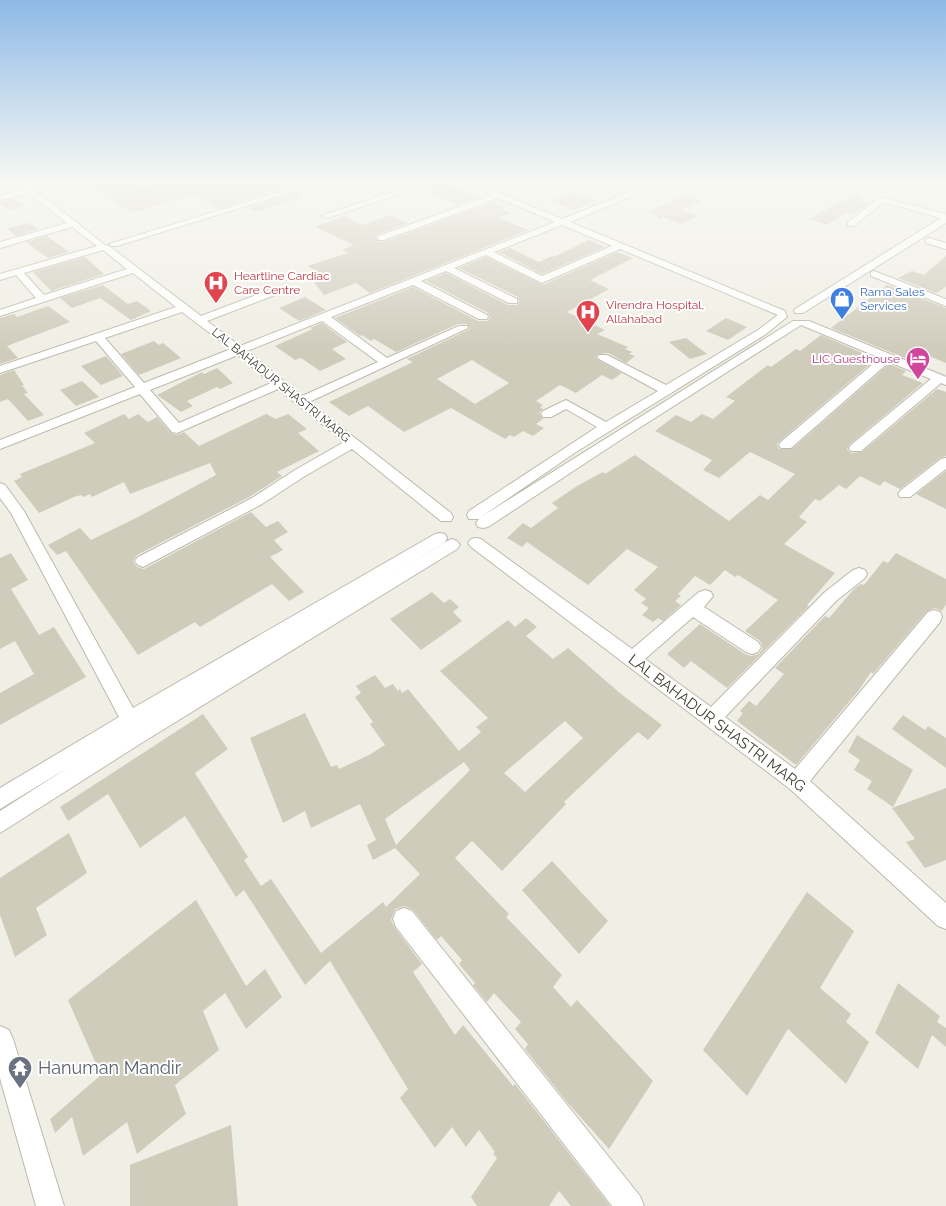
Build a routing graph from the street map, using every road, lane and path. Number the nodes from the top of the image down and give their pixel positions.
1 (36, 237) edge
2 (93, 237) edge
3 (96, 237) edge
4 (140, 237) edge
5 (523, 237) edge
6 (602, 237) edge
7 (605, 237) edge
8 (918, 237) edge
9 (934, 237) edge
10 (929, 240) junction
11 (620, 246) junction
12 (946, 246) edge
13 (108, 247) junction
14 (0, 250) edge
15 (487, 252) junction
16 (447, 268) junction
17 (134, 270) junction
18 (18, 272) junction
19 (874, 274) junction
20 (0, 277) edge
21 (414, 281) junction
22 (281, 289) dead end
23 (42, 299) junction
24 (513, 302) dead end
25 (946, 303) edge
26 (183, 308) junction
27 (0, 313) edge
28 (783, 314) junction
29 (324, 317) junction
30 (483, 317) dead end
31 (803, 318) junction
32 (199, 320) junction
33 (463, 328) dead end
34 (98, 337) junction
35 (239, 350) junction
36 (603, 357) dead end
37 (888, 357) junction
38 (387, 363) junction
39 (0, 370) edge
40 (944, 378) edge
41 (279, 384) junction
42 (143, 389) junction
43 (666, 390) junction
44 (302, 401) junction
45 (548, 414) dead end
46 (606, 427) junction
47 (353, 443) junction
48 (0, 445) edge
49 (786, 445) dead end
50 (856, 448) dead end
51 (946, 462) edge
52 (0, 488) edge
53 (905, 494) dead end
54 (446, 517) junction
55 (478, 519) junction
56 (446, 542) junction
57 (476, 543) junction
58 (142, 561) dead end
59 (858, 574) dead end
60 (705, 596) dead end
61 (692, 607) junction
62 (934, 617) dead end
63 (752, 647) dead end
64 (632, 660) junction
65 (711, 719) junction
66 (130, 720) junction
67 (798, 782) junction
68 (0, 799) edge
69 (0, 823) edge
70 (404, 918) dead end
71 (946, 918) edge
72 (0, 1039) edge
73 (50, 1206) edge
74 (630, 1206) edge

1 - 14 street
2 - 13 street, LAL BAHADUR SHASTRI MARG
3 - 13 street, LAL BAHADUR SHASTRI MARG
4 - 13 street
5 - 15 street
6 - 11 street
7 - 28 street
8 - 31 street
9 - 10 street
10 - 12 street
10 - 19 street
11 - 15 street
11 - 28 street
13 - 17 street, LAL BAHADUR SHASTRI MARG
13 - 18 street
15 - 16 street
16 - 21 street
16 - 24 street
17 - 23 street
17 - 26 street, LAL BAHADUR SHASTRI MARG
18 - 20 street
18 - 23 street
19 - 25 street
19 - 31 street
21 - 29 street
21 - 30 street
22 - 32 street
23 - 27 street
26 - 32 street, LAL BAHADUR SHASTRI MARG
26 - 34 street
28 - 31 street
28 - 43 street
29 - 35 street
29 - 38 street
31 - 37 street
31 - 40 street
31 - 55 street
32 - 35 street, LAL BAHADUR SHASTRI MARG
33 - 38 street
34 - 39 street
34 - 42 street
35 - 41 street, LAL BAHADUR SHASTRI MARG
35 - 42 street
36 - 43 street
37 - 40 street
37 - 49 street
38 - 44 street
40 - 50 street
41 - 42 street
41 - 44 street, LAL BAHADUR SHASTRI MARG
42 - 48 street
43 - 46 street
44 - 47 street, LAL BAHADUR SHASTRI MARG
45 - 46 street
46 - 55 street
47 - 54 street, LAL BAHADUR SHASTRI MARG
47 - 58 street
51 - 53 street
52 - 66 street
54 - 55 street
54 - 56 street
55 - 57 street
56 - 57 street
56 - 66 street
56 - 69 street
57 - 64 street, LAL BAHADUR SHASTRI MARG
59 - 65 street
60 - 61 street
61 - 63 street
61 - 64 street
62 - 67 street
64 - 65 street, LAL BAHADUR SHASTRI MARG
65 - 67 street, LAL BAHADUR SHASTRI MARG
66 - 68 street
67 - 71 street, LAL BAHADUR SHASTRI MARG
70 - 74 street
72 - 73 street

